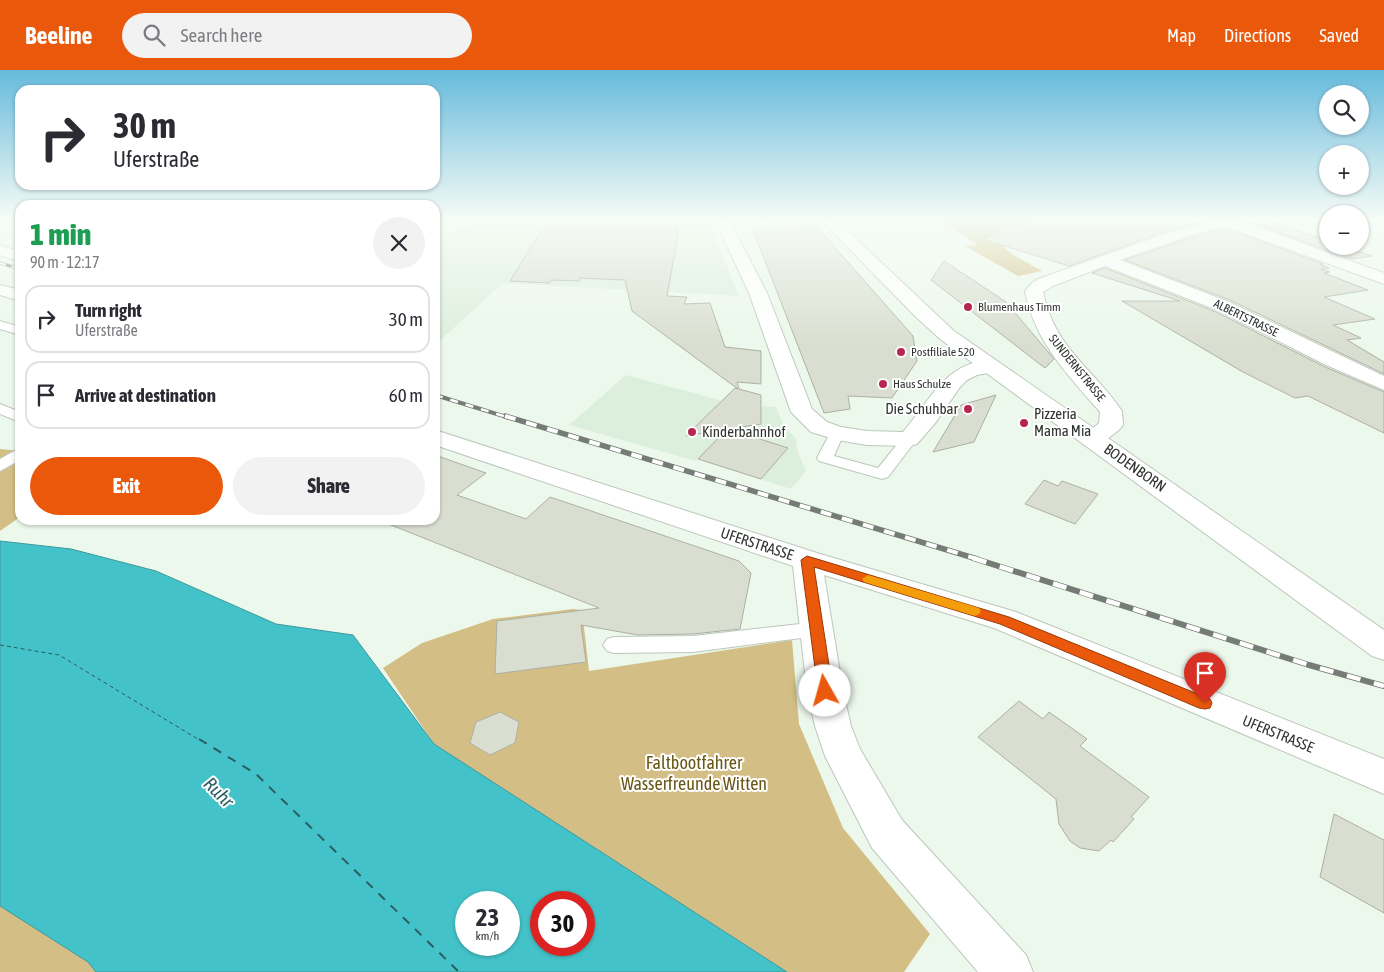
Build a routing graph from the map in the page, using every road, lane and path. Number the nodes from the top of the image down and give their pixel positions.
1 (743, 262) edge
2 (871, 262) edge
3 (1099, 262) edge
4 (1110, 262) edge
5 (1339, 262) edge
6 (1384, 279) edge
7 (0, 290) edge
8 (15, 294) edge
9 (0, 325) edge
10 (15, 330) edge
11 (993, 367) junction
12 (1384, 384) edge
13 (0, 408) edge
14 (15, 416) edge
15 (828, 430) junction
16 (1094, 438) junction
17 (440, 439) edge
18 (909, 439) junction
19 (15, 456) edge
20 (0, 466) edge
21 (807, 560) junction
22 (818, 630) junction
23 (614, 645) dead end
24 (1384, 647) edge
25 (1384, 777) edge
26 (1009, 972) edge

1 - 15 street
2 - 11 street, BODENBORN
3 - 16 street, SUNDERNSTRASSE
4 - 12 street, ALBERTSTRASSE
5 - 6 street
7 - 8 street
9 - 10 lane
11 - 16 street, BODENBORN
11 - 18 street
13 - 14 lane
15 - 18 street
15 - 18 lane
16 - 24 street, BODENBORN
17 - 21 street, UFERSTRASSE
19 - 20 lane
21 - 22 street
21 - 25 street, UFERSTRASSE
22 - 23 lane
22 - 26 street

